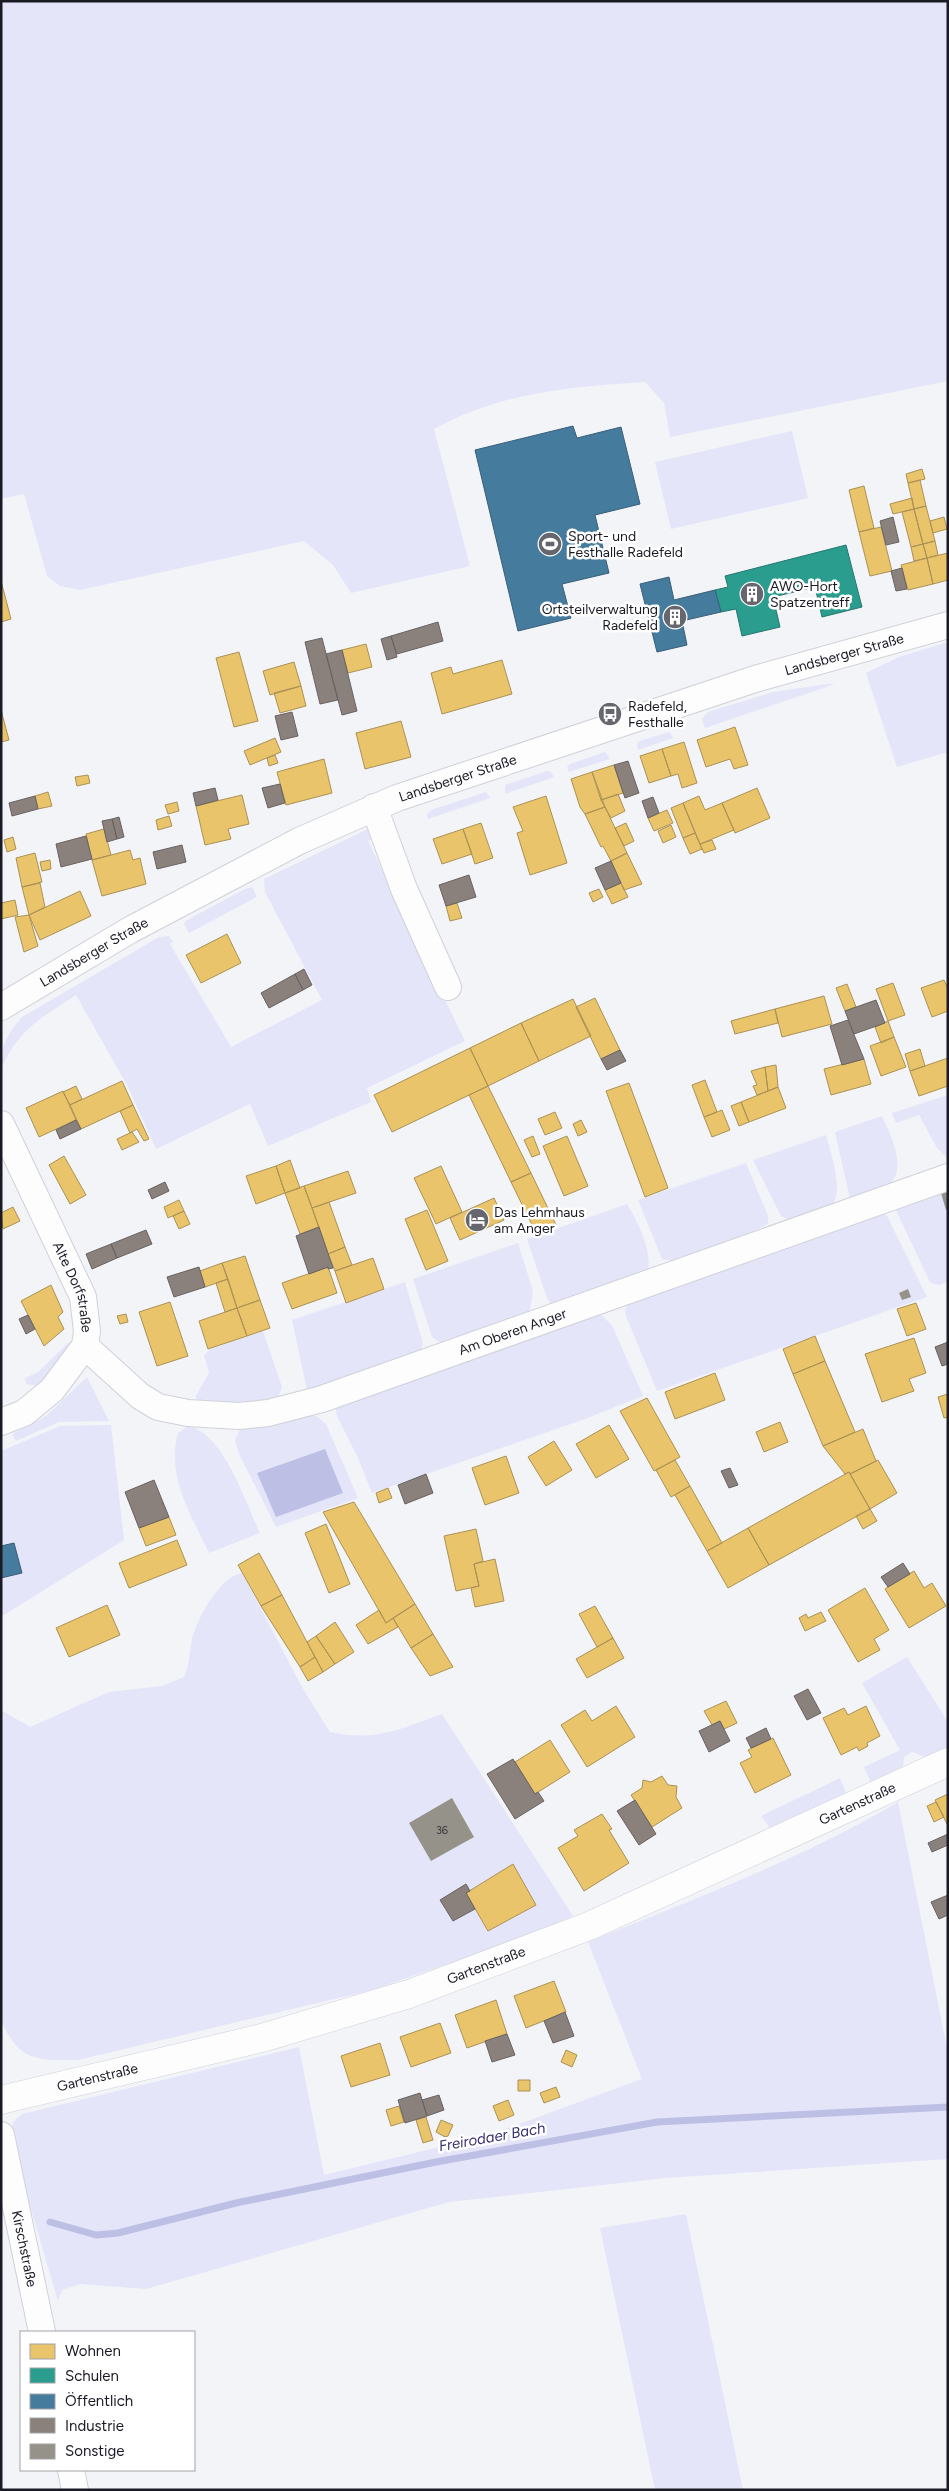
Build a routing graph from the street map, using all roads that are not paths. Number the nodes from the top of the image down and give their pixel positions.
1 (948, 625) edge
2 (374, 808) junction
3 (448, 987) dead end
4 (1, 1007) edge
5 (1, 1124) edge
6 (948, 1176) edge
7 (85, 1346) junction
8 (1, 1422) edge
9 (948, 1762) edge
10 (1, 2100) edge
11 (1, 2135) edge
12 (42, 2331) edge
13 (70, 2471) edge
14 (75, 2490) edge

1 - 2 street, Landsberger Straße
2 - 3 street
2 - 4 street, Landsberger Straße
5 - 7 street, Alte Dorfstraße
6 - 7 street, Am Oberen Anger
7 - 8 street, Alte Dorfstraße
9 - 10 main road, Gartenstraße
11 - 12 street, Kirschstraße
13 - 14 street

